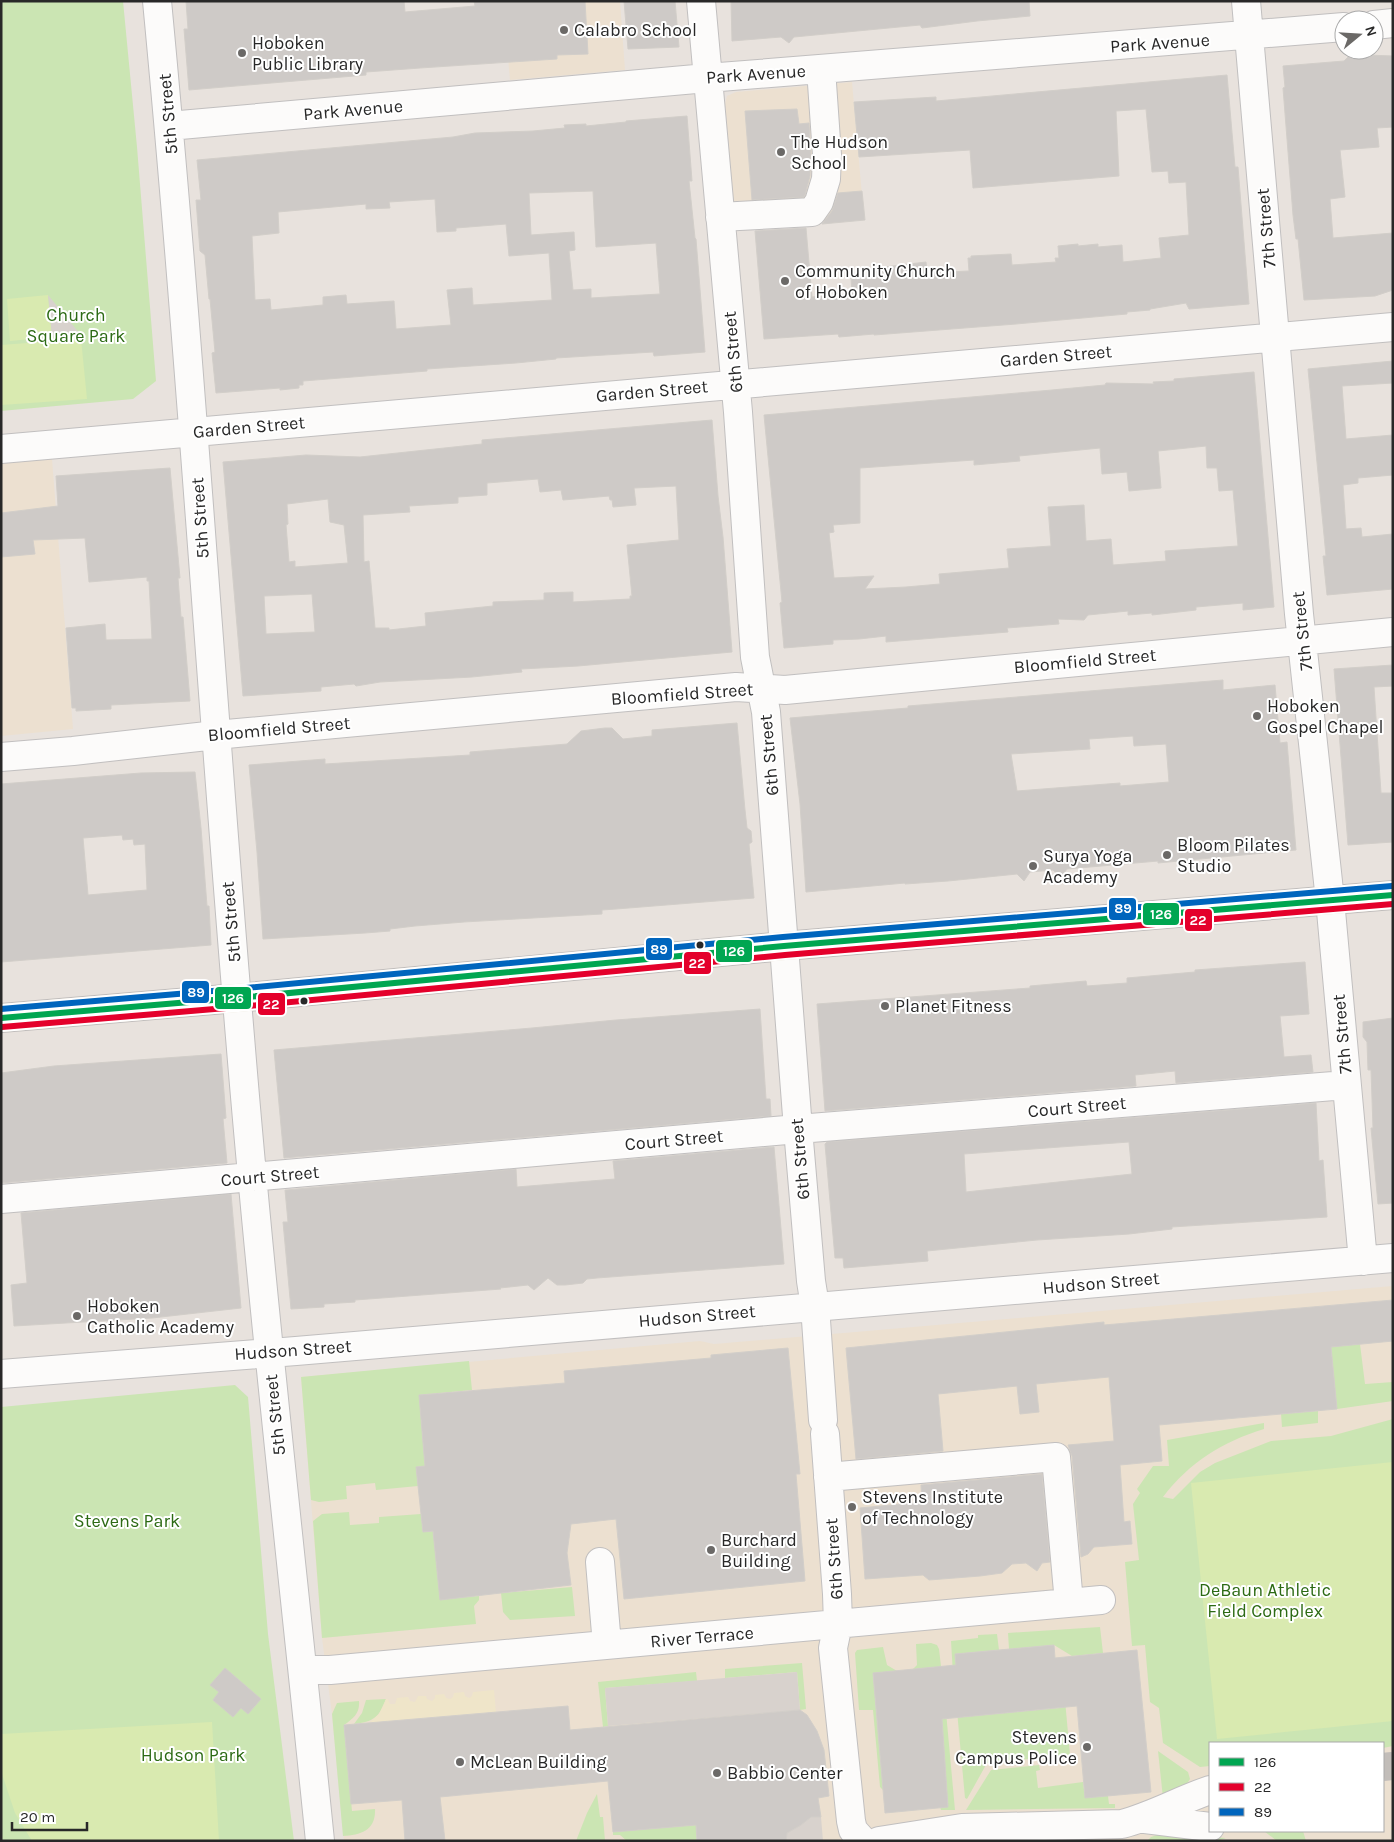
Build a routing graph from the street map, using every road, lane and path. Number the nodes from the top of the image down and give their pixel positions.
1 (157, 1) edge
2 (701, 1) edge
3 (1246, 1) edge
4 (1334, 28) edge
5 (1249, 36) junction
6 (821, 69) junction
7 (707, 78) junction
8 (169, 126) junction
9 (720, 217) junction
10 (1393, 327) edge
11 (1276, 337) junction
12 (736, 384) junction
13 (194, 432) junction
14 (1, 449) edge
15 (1393, 632) edge
16 (1302, 640) junction
17 (762, 688) junction
18 (216, 735) junction
19 (1, 757) edge
20 (1393, 895) edge
21 (1330, 900) junction
22 (784, 946) junction
23 (237, 998) junction
24 (1, 1018) edge
25 (1346, 1085) junction
26 (798, 1129) junction
27 (252, 1178) junction
28 (1, 1200) edge
29 (1393, 1258) edge
30 (1362, 1261) junction
31 (815, 1306) junction
32 (269, 1352) junction
33 (1, 1374) edge
34 (828, 1477) junction
35 (600, 1562) dead end
36 (1101, 1600) dead end
37 (1069, 1603) junction
38 (838, 1624) junction
39 (607, 1645) junction
40 (303, 1670) junction
41 (1209, 1790) edge
42 (1209, 1826) edge
43 (1129, 1828) edge
44 (320, 1841) edge
45 (863, 1841) edge
46 (879, 1841) edge

1 - 8 street, 5th Street
2 - 7 street, 6th Street
3 - 5 street, 7th Street
4 - 5 street, Park Avenue
5 - 6 street, Park Avenue
5 - 11 street, 7th Street
6 - 7 street, Park Avenue
6 - 9 street
7 - 8 street, Park Avenue
7 - 9 street, 6th Street
8 - 13 street, 5th Street
9 - 12 street, 6th Street
10 - 11 street, Garden Street
11 - 12 street, Garden Street
11 - 16 street, 7th Street
12 - 13 street, Garden Street
12 - 17 street, 6th Street
13 - 14 street, Garden Street
13 - 18 street, 5th Street
15 - 16 street, Bloomfield Street
16 - 17 street, Bloomfield Street
16 - 21 street, 7th Street
17 - 18 street, Bloomfield Street
17 - 22 street, 6th Street
18 - 19 street, Bloomfield Street
18 - 23 street, 5th Street
20 - 21 main road
21 - 22 main road
21 - 25 street, 7th Street
22 - 23 main road
22 - 26 street, 6th Street
23 - 24 main road
23 - 27 street, 5th Street
25 - 26 street, Court Street
25 - 30 street, 7th Street
26 - 27 street, Court Street
26 - 31 street, 6th Street
27 - 28 street, Court Street
27 - 32 street, 5th Street
29 - 30 street, Hudson Street
30 - 31 street, Hudson Street
31 - 32 street, Hudson Street
31 - 34 street, 6th Street
32 - 33 street, Hudson Street
32 - 40 street, 5th Street
34 - 37 street
34 - 38 street, 6th Street
35 - 39 street
36 - 37 street, River Terrace
37 - 38 street, River Terrace
38 - 39 street, River Terrace
38 - 45 street, 6th Street
39 - 40 street, River Terrace
40 - 44 street, 5th Street
41 - 43 street
42 - 43 street
43 - 46 street

